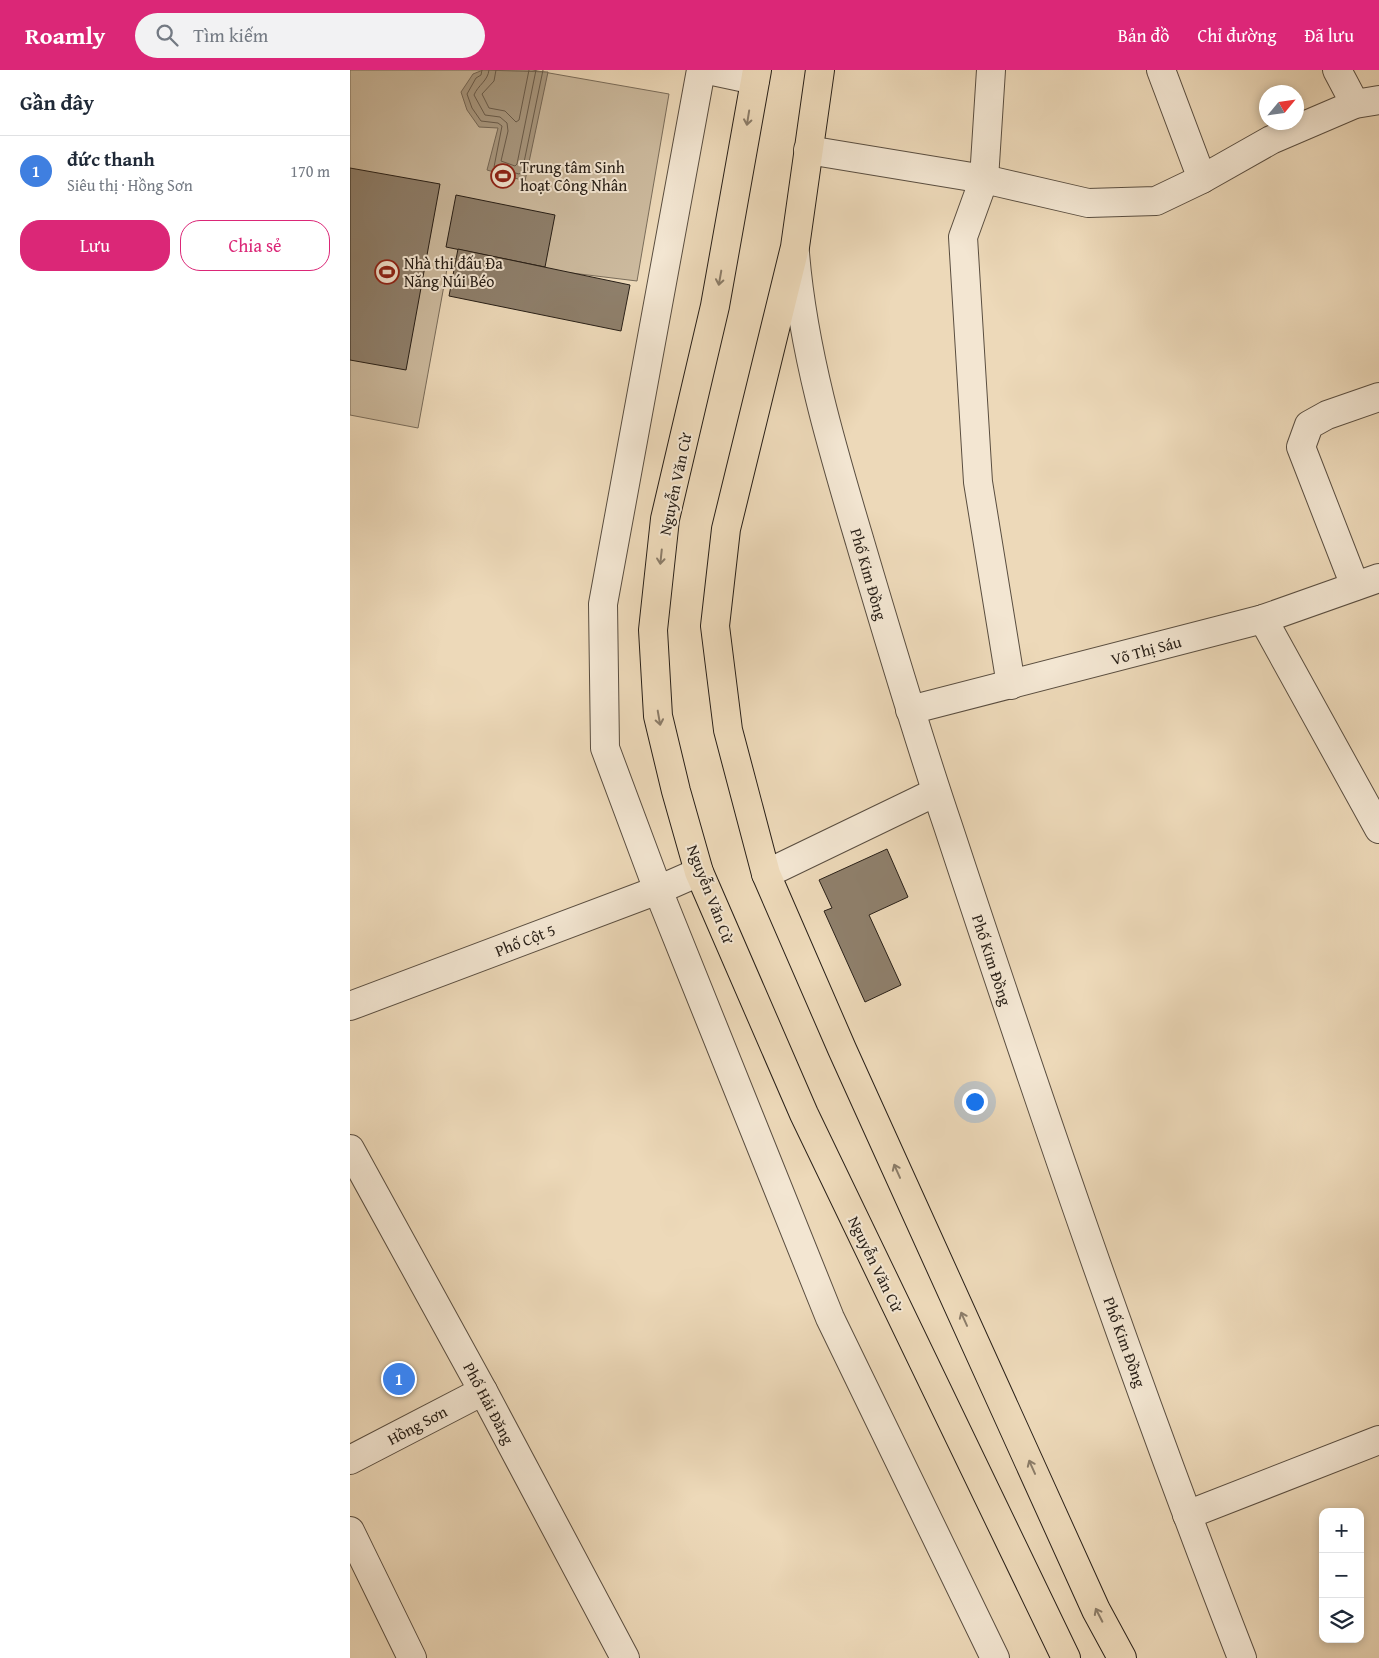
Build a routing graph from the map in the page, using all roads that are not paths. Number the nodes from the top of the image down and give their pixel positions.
1 (701, 70) edge
2 (708, 70) edge
3 (820, 70) edge
4 (991, 70) edge
5 (1161, 70) edge
6 (1337, 70) edge
7 (756, 75) edge
8 (1367, 102) edge
9 (808, 150) junction
10 (984, 179) junction
11 (1202, 179) junction
12 (795, 246) junction
13 (1379, 397) edge
14 (1367, 582) edge
15 (1263, 619) junction
16 (1011, 686) junction
17 (910, 710) junction
18 (936, 792) junction
19 (1379, 829) edge
20 (699, 872) junction
21 (766, 874) junction
22 (658, 890) junction
23 (350, 1006) edge
24 (350, 1149) edge
25 (483, 1391) junction
26 (1379, 1440) edge
27 (350, 1460) edge
28 (1187, 1515) junction
29 (350, 1531) edge
30 (412, 1658) edge
31 (625, 1658) edge
32 (995, 1658) edge
33 (1066, 1658) edge
34 (1122, 1658) edge
35 (1242, 1658) edge

1 - 22 street
2 - 7 street
3 - 9 main road
4 - 10 street
5 - 11 street
6 - 8 street
7 -> 20 main road, Nguyễn Văn Cừ
8 - 11 street
9 - 10 street
9 - 12 main road
10 - 11 street
10 - 16 street
12 - 17 street, Phố Kim Đồng
12 - 21 main road
13 - 14 street
14 - 15 street, Võ Thị Sáu
15 - 16 street, Võ Thị Sáu
15 - 19 street
16 - 17 street, Võ Thị Sáu
17 - 18 street, Phố Kim Đồng
18 - 21 street
18 - 28 street, Phố Kim Đồng
20 - 22 street, Phố Cột 5
20 - 33 main road, Nguyễn Văn Cừ
34 -> 21 main road
22 - 23 street, Phố Cột 5
22 - 32 street
24 - 25 street, Phố Hải Đăng
25 - 27 street, Hồng Sơn
25 - 31 street, Phố Hải Đăng
26 - 28 street
28 - 35 street, Phố Kim Đồng
29 - 30 street

